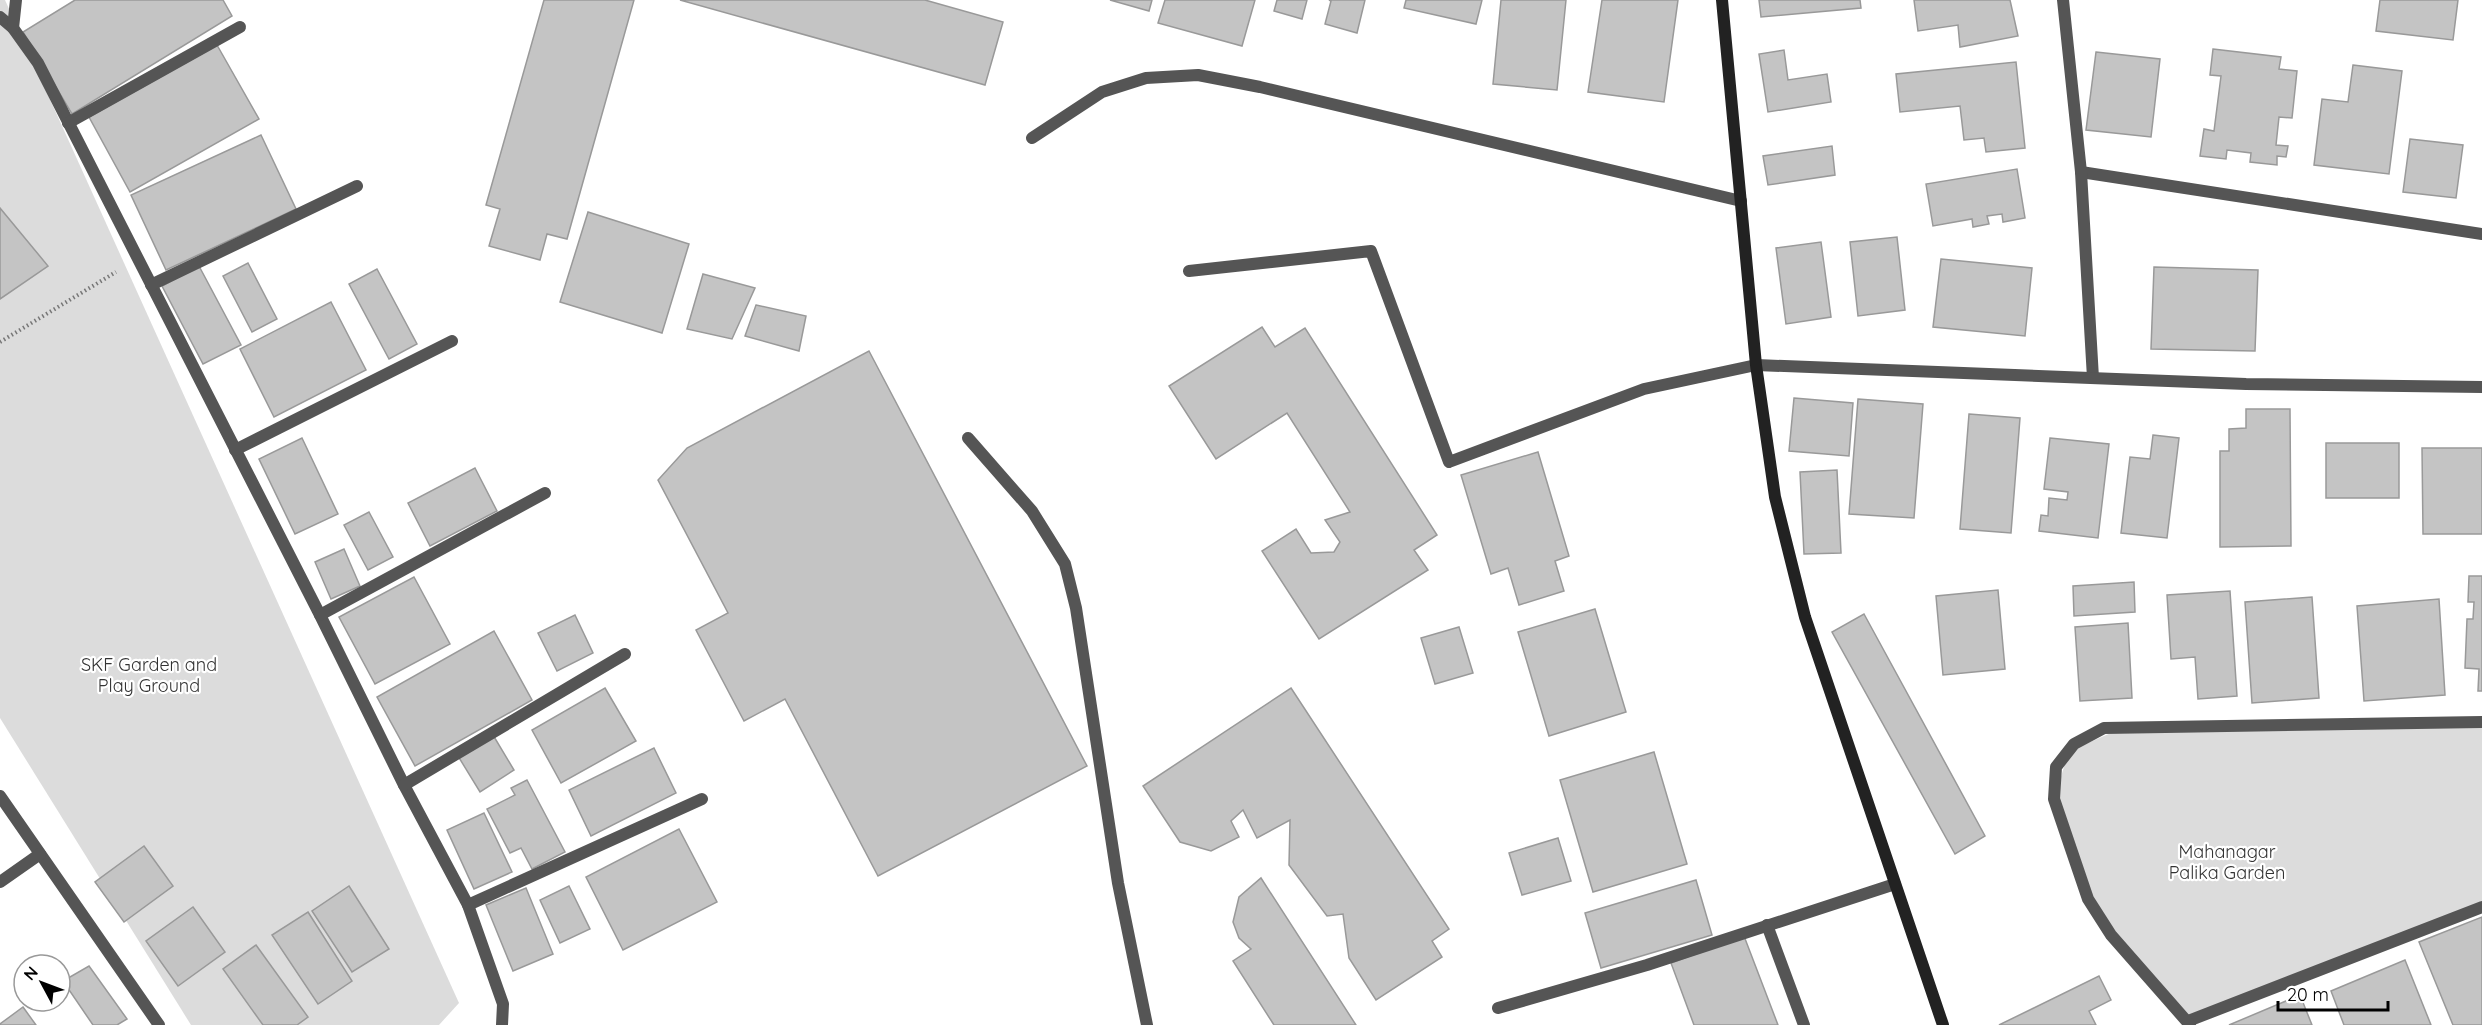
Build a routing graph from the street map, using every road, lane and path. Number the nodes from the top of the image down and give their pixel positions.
1 (16, 0) edge
2 (1722, 0) edge
3 (2063, 0) edge
4 (0, 17) edge
5 (240, 27) dead end
6 (13, 28) junction
7 (68, 123) junction
8 (1032, 138) dead end
9 (2081, 172) junction
10 (357, 186) dead end
11 (1741, 201) junction
12 (2482, 234) edge
13 (138, 259) junction
14 (1189, 271) dead end
15 (151, 285) junction
16 (452, 341) dead end
17 (0, 342) edge
18 (1756, 365) junction
19 (2093, 378) junction
20 (2482, 387) edge
21 (968, 438) dead end
22 (235, 450) junction
23 (545, 494) dead end
24 (320, 615) junction
25 (625, 654) dead end
26 (2482, 722) edge
27 (404, 785) junction
28 (0, 796) edge
29 (702, 799) dead end
30 (40, 854) junction
31 (0, 882) edge
32 (1895, 884) junction
33 (468, 905) junction
34 (2482, 907) edge
35 (1767, 925) junction
36 (1498, 1008) dead end
37 (153, 1023) edge
38 (2189, 1023) edge
39 (502, 1025) edge
40 (1147, 1025) edge
41 (1804, 1025) edge
42 (1943, 1025) edge

1 - 6 street
2 - 11 street
3 - 9 street
4 - 6 street
5 - 7 street
6 - 7 street
7 - 13 street
8 - 11 street
9 - 12 street
9 - 19 street
10 - 15 street
11 - 18 street
13 - 15 street
13 - 17 path
14 - 18 street
15 - 22 street
16 - 22 street
18 - 19 street
18 - 32 street
19 - 20 street
21 - 40 street
22 - 24 street
23 - 24 street
24 - 27 street
25 - 27 street
26 - 38 street
27 - 33 street
28 - 30 street
29 - 33 street
30 - 31 street
30 - 37 street
32 - 35 street
32 - 42 street
33 - 39 street
34 - 38 street
35 - 36 street
35 - 41 street

